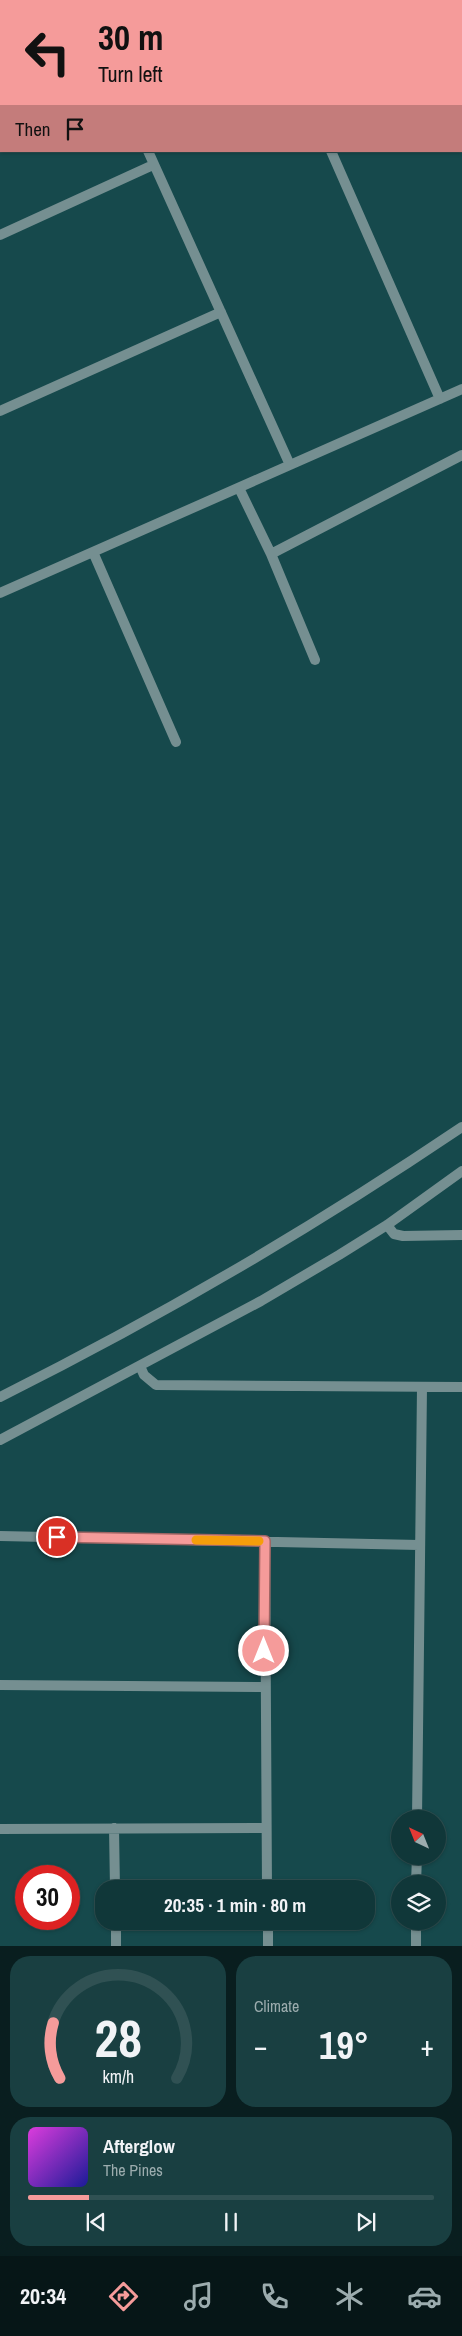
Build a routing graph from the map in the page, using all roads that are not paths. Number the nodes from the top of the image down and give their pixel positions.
1 (148, 152) edge
2 (331, 152) edge
3 (153, 165) junction
4 (0, 235) edge
5 (221, 312) junction
6 (462, 389) edge
7 (440, 399) junction
8 (0, 411) edge
9 (462, 455) edge
10 (290, 465) junction
11 (239, 488) junction
12 (93, 552) junction
13 (271, 554) junction
14 (0, 593) edge
15 (315, 660) dead end
16 (176, 742) dead end
17 (462, 1128) edge
18 (462, 1171) edge
19 (387, 1225) junction
20 (462, 1235) edge
21 (140, 1366) junction
22 (422, 1387) junction
23 (462, 1387) edge
24 (0, 1397) edge
25 (0, 1440) edge
26 (0, 1536) edge
27 (265, 1541) junction
28 (420, 1545) junction
29 (0, 1685) edge
30 (264, 1687) junction
31 (417, 1810) edge
32 (114, 1828) junction
33 (266, 1828) junction
34 (0, 1829) edge
35 (115, 1880) edge
36 (267, 1880) edge
37 (116, 1930) edge
38 (268, 1930) edge
39 (416, 1930) edge
40 (116, 1946) edge
41 (268, 1946) edge
42 (416, 1946) edge

1 - 3 street
2 - 7 street
3 - 4 street
3 - 5 street
5 - 8 street
5 - 10 street
6 - 7 street
7 - 10 street
9 - 13 street
10 - 11 street
11 - 12 street
11 - 13 street
12 - 14 street
12 - 16 street
13 - 15 street
17 - 24 street
18 - 19 street
19 - 20 street
19 - 21 street
21 - 22 street
21 - 25 street
22 - 23 street
22 - 28 street
26 - 27 street
27 - 28 street
27 - 30 street
28 - 31 street
29 - 30 street
30 - 33 street
32 - 33 street
32 - 34 street
32 - 35 street
33 - 36 street
37 - 40 street
38 - 41 street
39 - 42 street

